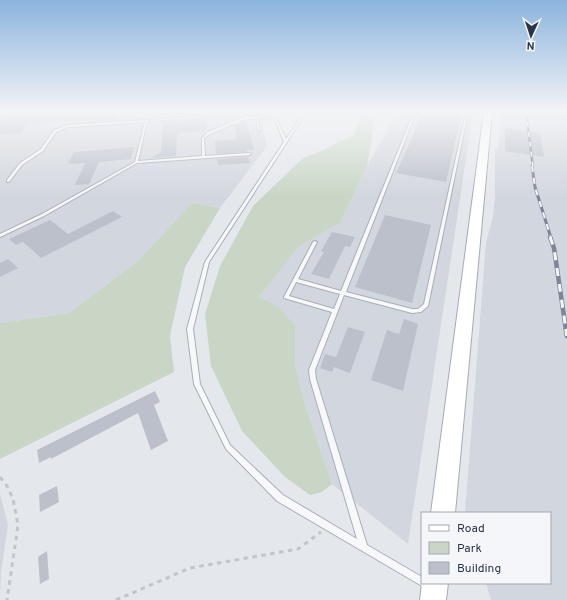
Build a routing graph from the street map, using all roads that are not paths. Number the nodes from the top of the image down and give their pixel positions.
1 (49, 140) edge
2 (141, 140) edge
3 (203, 140) edge
4 (404, 140) edge
5 (461, 140) edge
6 (485, 140) edge
7 (286, 142) edge
8 (250, 154) dead end
9 (204, 157) junction
10 (136, 162) junction
11 (8, 181) dead end
12 (0, 236) edge
13 (315, 242) dead end
14 (295, 280) junction
15 (343, 293) junction
16 (335, 311) junction
17 (443, 512) edge
18 (364, 548) junction
19 (421, 583) edge

1 - 11 lane
2 - 10 lane
3 - 9 lane
4 - 15 lane
5 - 15 lane
6 - 17 main road
7 - 18 lane
8 - 9 lane
9 - 10 lane
10 - 12 lane
13 - 14 lane
14 - 15 lane
14 - 16 lane
15 - 16 lane
16 - 18 lane
18 - 19 lane

